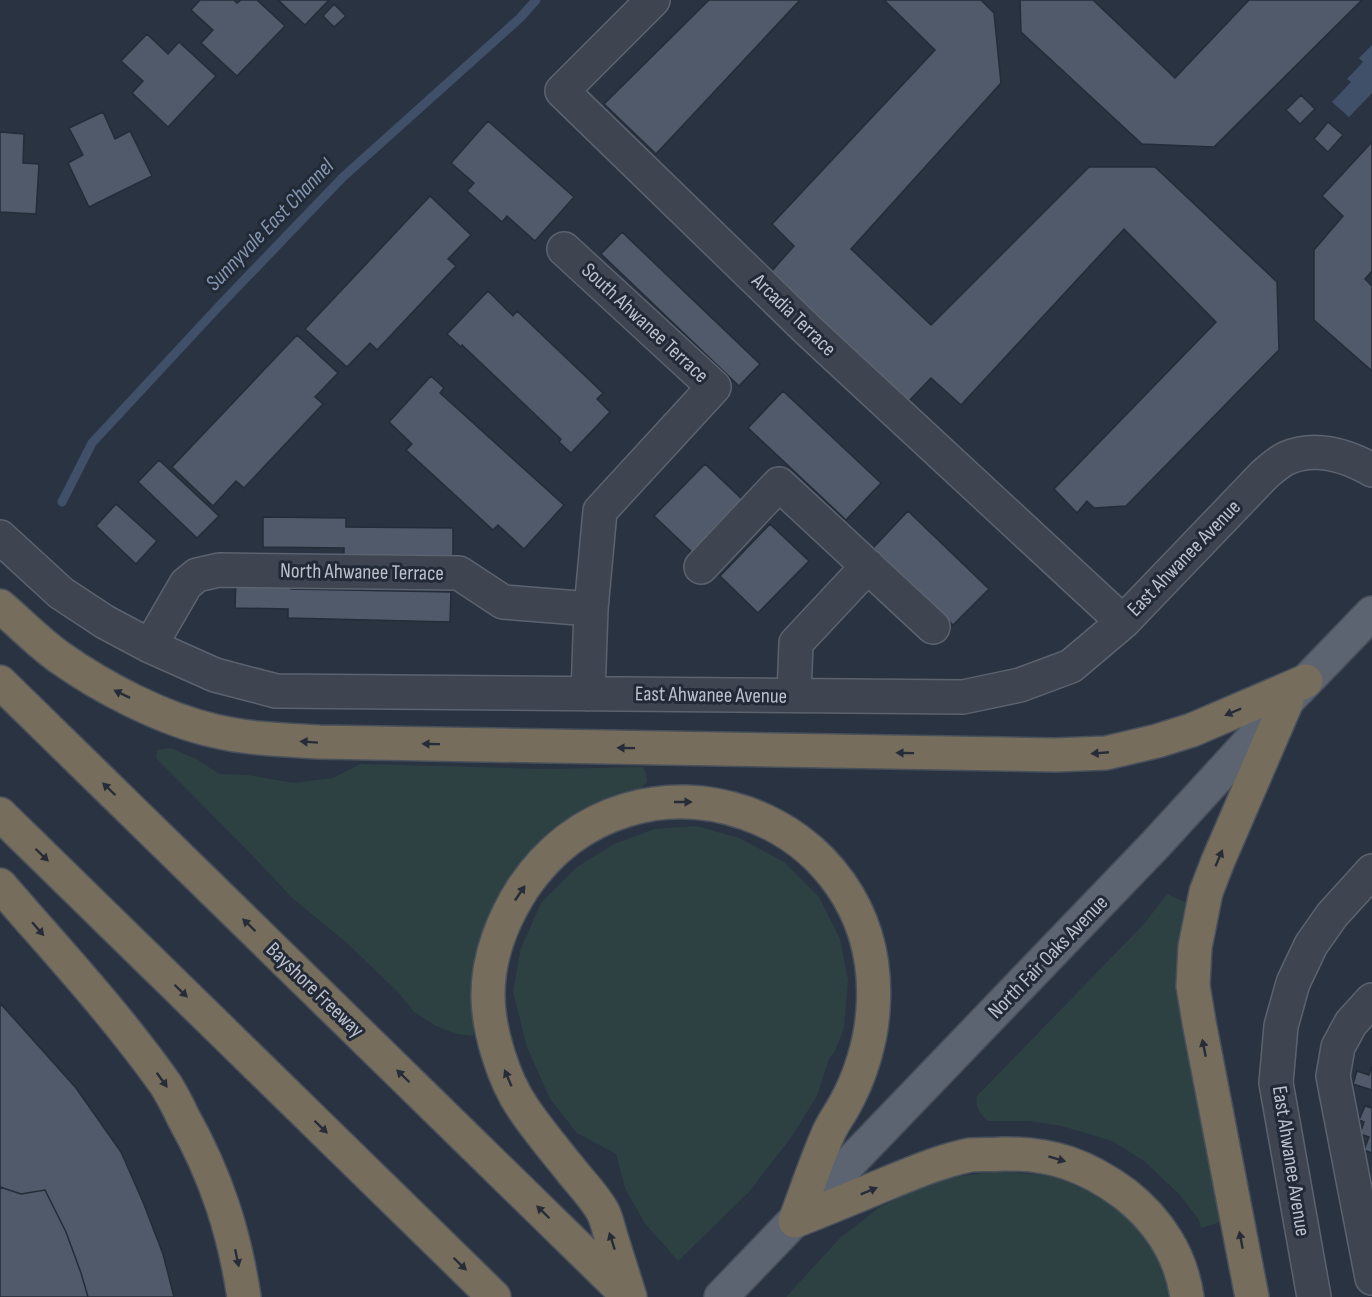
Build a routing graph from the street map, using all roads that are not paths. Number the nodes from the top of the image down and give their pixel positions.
1 (652, 0) edge
2 (564, 249) dead end
3 (1372, 470) edge
4 (0, 537) edge
5 (868, 566) junction
6 (700, 567) dead end
7 (0, 606) edge
8 (591, 609) junction
9 (1372, 613) edge
10 (1123, 622) junction
11 (933, 627) dead end
12 (150, 646) junction
13 (0, 682) edge
14 (1296, 691) junction
15 (588, 694) junction
16 (794, 696) junction
17 (0, 814) edge
18 (1372, 871) edge
19 (0, 885) edge
20 (1372, 1000) edge
21 (795, 1221) junction
22 (1372, 1278) edge
23 (244, 1297) edge
24 (494, 1297) edge
25 (630, 1297) edge
26 (721, 1297) edge
27 (1186, 1297) edge
28 (1252, 1297) edge
29 (1314, 1297) edge

1 - 10 street, Arcadia Terrace
2 - 8 street, South Ahwanee Terrace
3 - 10 street, East Ahwanee Avenue
4 - 12 street, East Ahwanee Avenue
5 - 6 street
5 - 11 street
5 - 16 street
14 -> 7 highway
8 - 12 street, North Ahwanee Terrace
8 - 15 street
9 - 14 main road, North Fair Oaks Avenue
10 - 16 street, East Ahwanee Avenue
12 - 15 street, East Ahwanee Avenue
25 -> 13 highway, Bayshore Freeway
14 - 21 main road, North Fair Oaks Avenue
28 -> 14 highway
15 - 16 street, East Ahwanee Avenue
17 -> 24 highway
18 - 29 street, East Ahwanee Avenue
19 -> 23 highway
20 - 22 street
25 -> 21 highway
21 - 26 main road, North Fair Oaks Avenue
21 -> 27 highway

